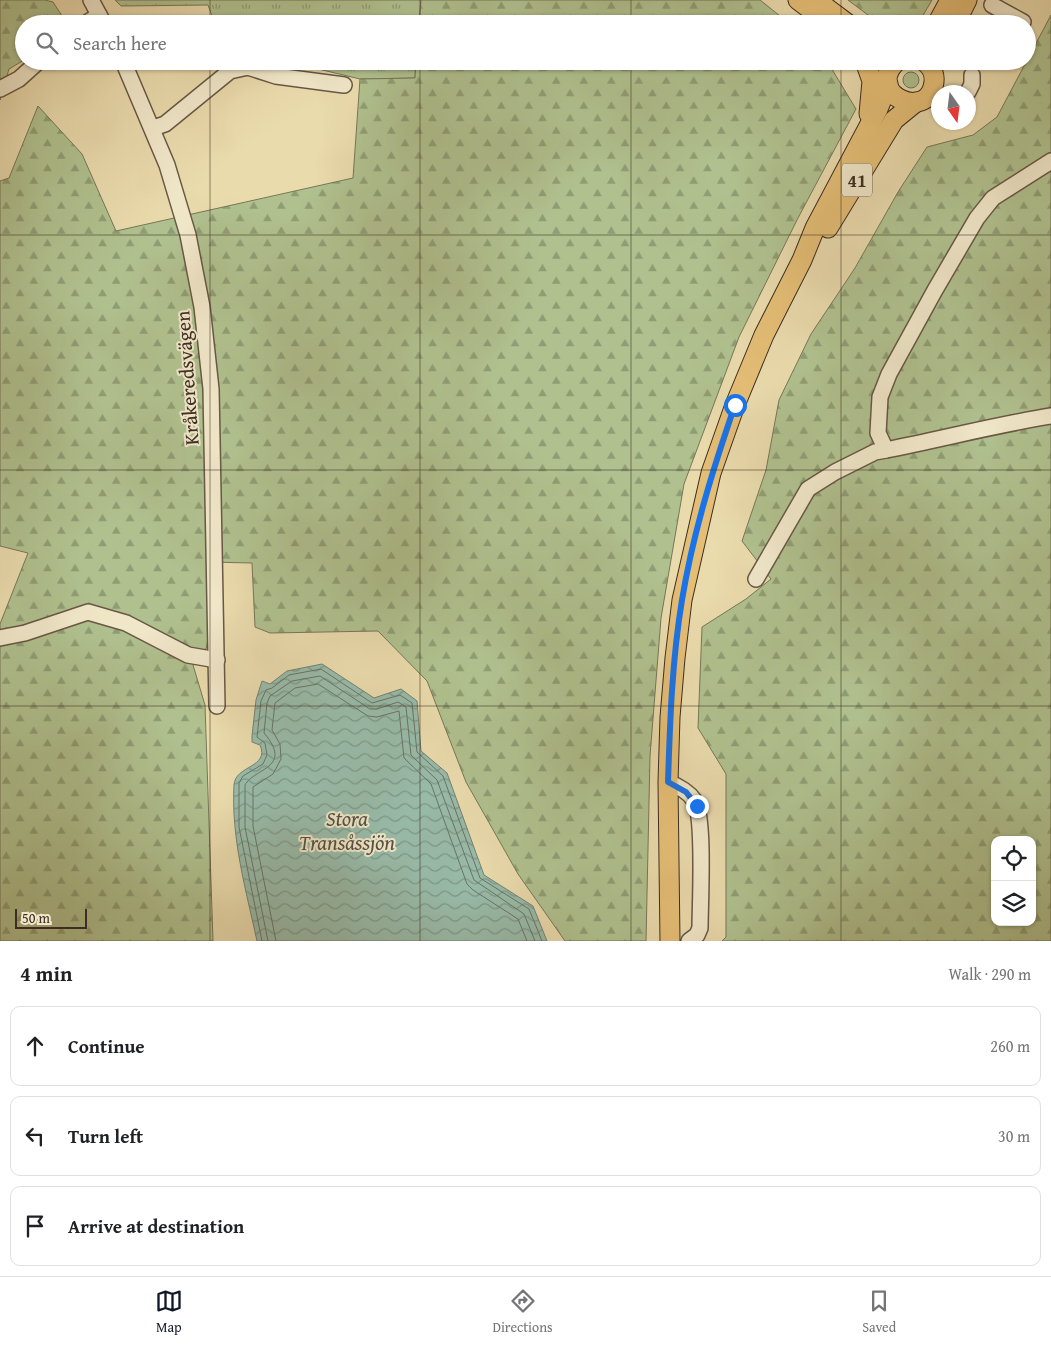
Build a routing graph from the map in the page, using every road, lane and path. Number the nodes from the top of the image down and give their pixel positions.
1 (91, 0) edge
2 (798, 0) edge
3 (816, 0) edge
4 (950, 0) edge
5 (966, 0) edge
6 (992, 6) dead end
7 (100, 15) edge
8 (817, 15) edge
9 (836, 15) edge
10 (942, 15) edge
11 (958, 15) edge
12 (1009, 15) edge
13 (29, 70) edge
14 (127, 70) edge
15 (232, 70) edge
16 (259, 70) edge
17 (868, 70) edge
18 (888, 70) edge
19 (935, 75) edge
20 (972, 75) dead end
21 (344, 85) dead end
22 (972, 85) edge
23 (0, 89) edge
24 (926, 101) edge
25 (153, 128) junction
26 (862, 139) junction
27 (1051, 161) edge
28 (802, 260) junction
29 (1051, 416) edge
30 (886, 450) junction
31 (756, 578) dead end
32 (0, 638) edge
33 (217, 660) junction
34 (217, 706) dead end
35 (668, 782) junction
36 (670, 941) edge
37 (690, 941) edge

1 - 7 street
2 - 8 main road
3 - 9 main road
4 - 10 main road
5 - 11 main road
6 - 12 street
13 - 23 street
14 - 25 street, Kråkeredsvägen
15 - 25 street
16 - 21 street
17 - 26 main road
18 - 24 main road, 41
18 - 26 main road, 41
19 - 24 main road, 41
20 - 22 street
24 - 28 main road, 41
25 - 33 street, Kråkeredsvägen
26 - 28 main road, 41
27 - 30 street
28 - 35 main road, 41
29 - 30 street
30 - 31 street
32 - 33 street
33 - 34 street, Kråkeredsvägen
35 - 36 main road, 41
35 - 37 street

